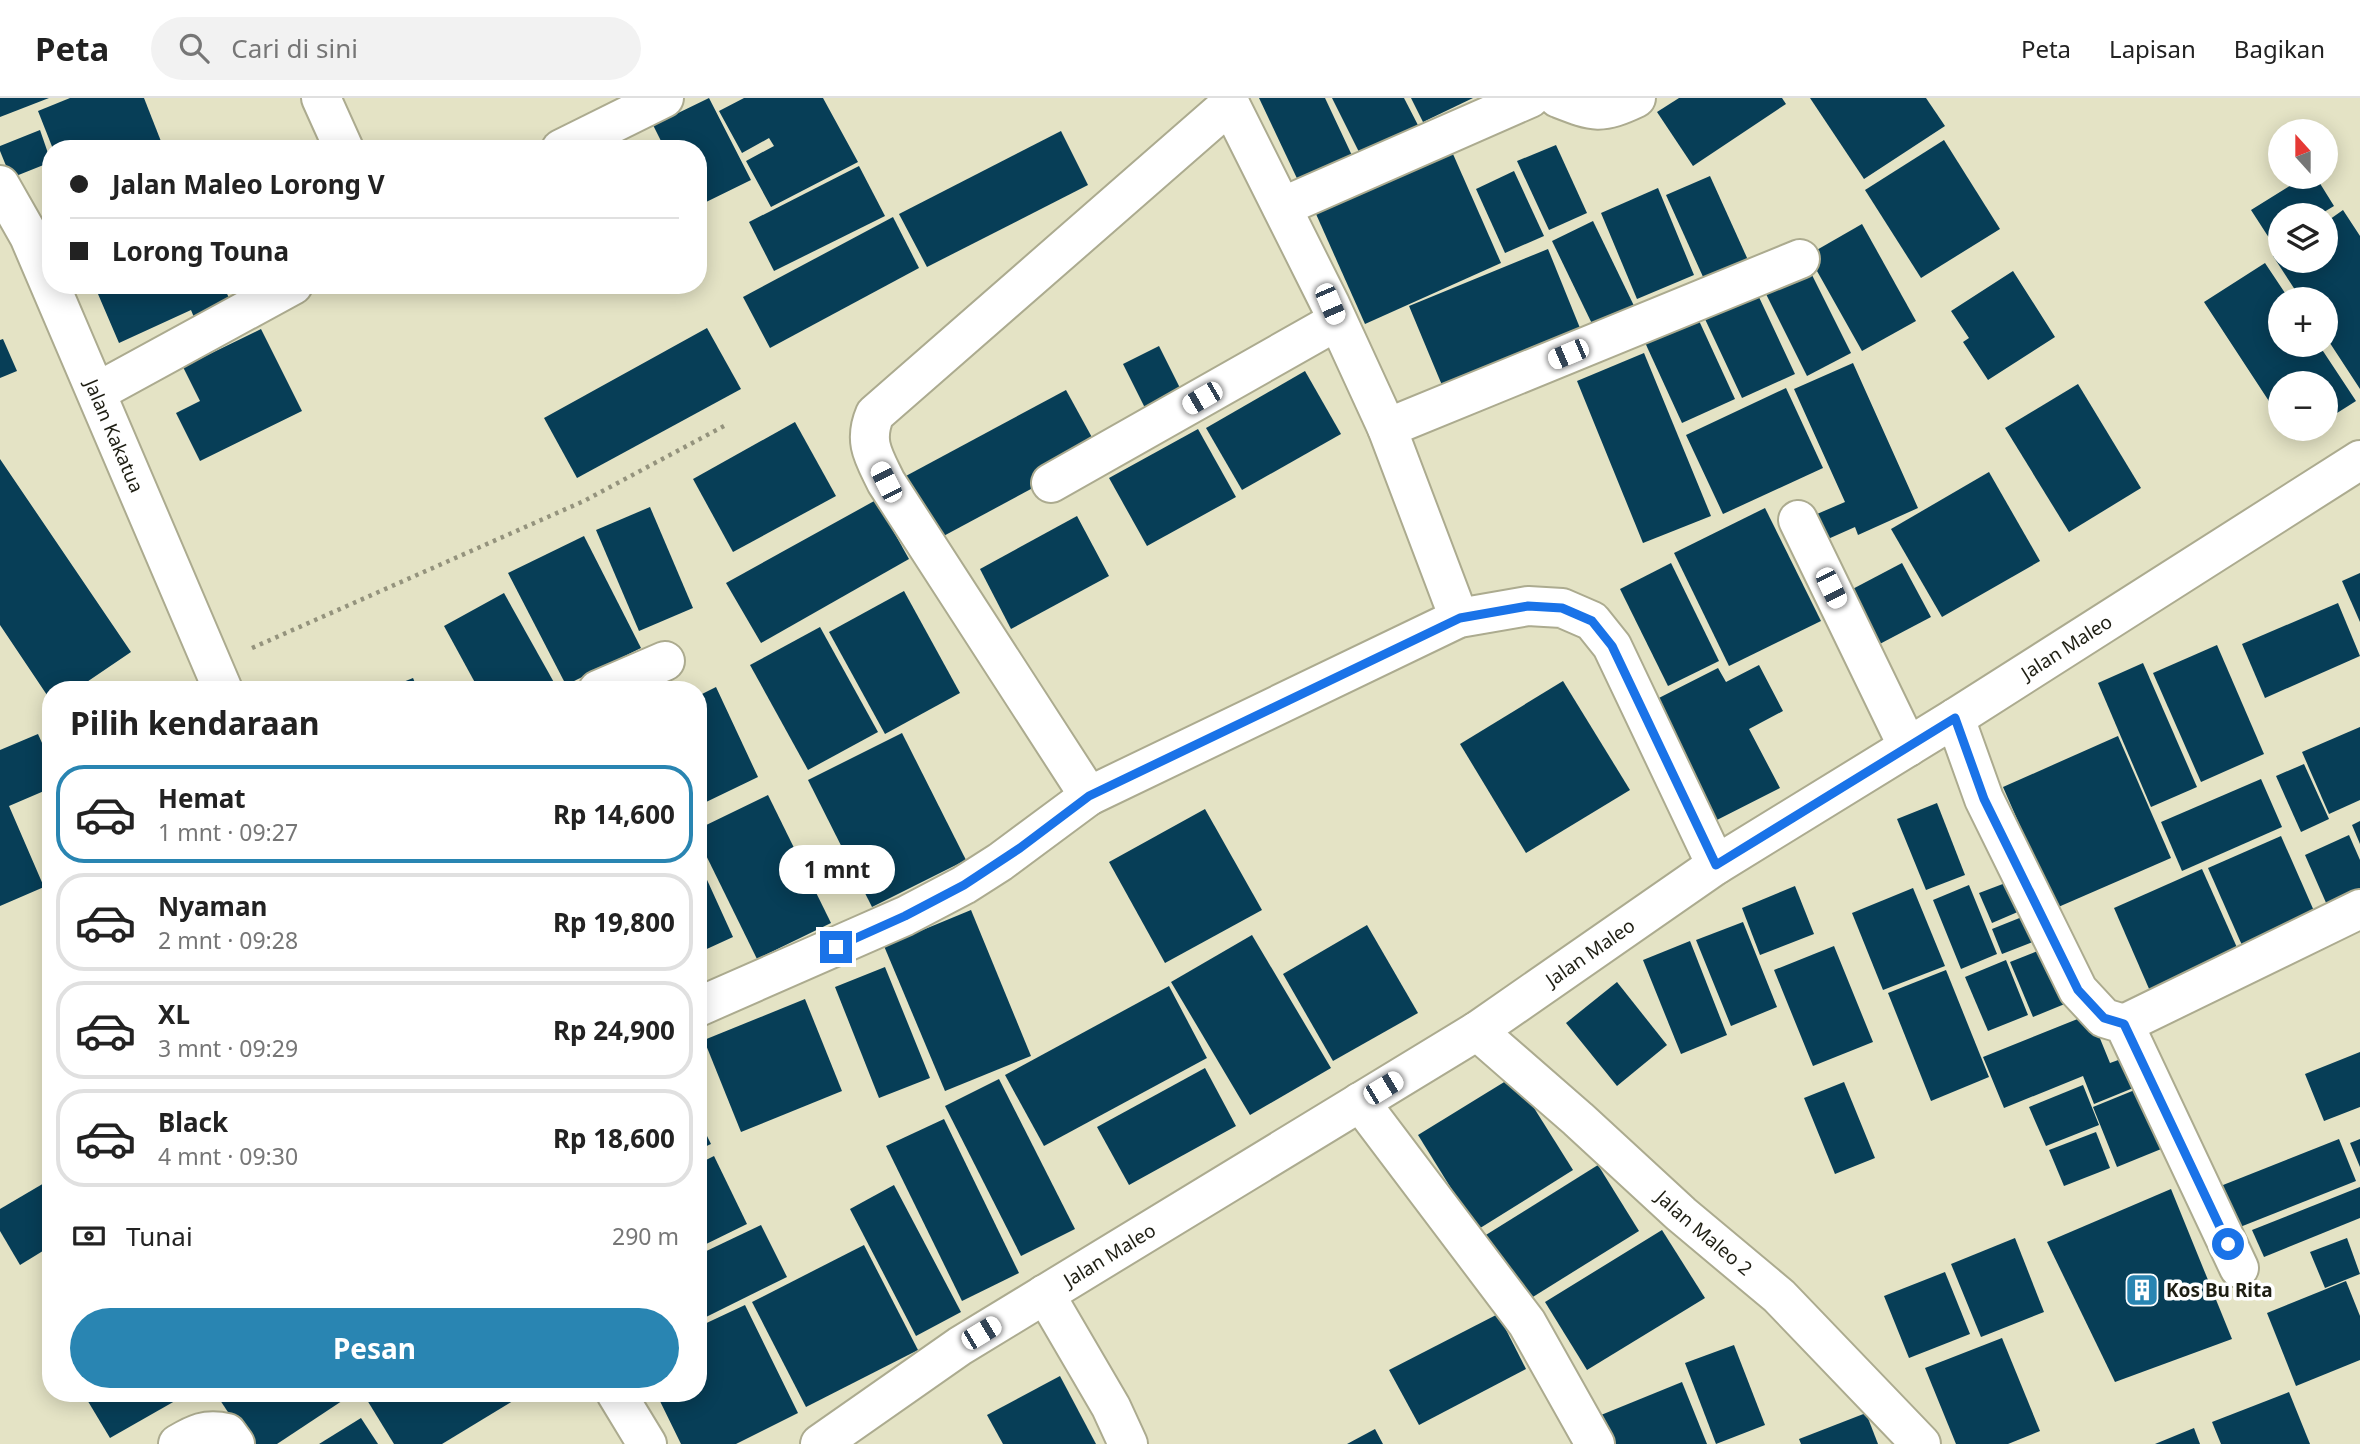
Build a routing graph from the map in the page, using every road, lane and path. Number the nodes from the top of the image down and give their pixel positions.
1 (321, 98) edge
2 (664, 98) edge
3 (1530, 98) edge
4 (1558, 98) edge
5 (1636, 98) edge
6 (1228, 101) edge
7 (340, 140) edge
8 (579, 140) edge
9 (0, 184) edge
10 (1282, 207) junction
11 (1800, 258) dead end
12 (42, 266) edge
13 (54, 294) edge
14 (277, 294) edge
15 (1337, 321) junction
16 (97, 392) junction
17 (724, 426) dead end
18 (1387, 428) junction
19 (2360, 460) edge
20 (1051, 483) dead end
21 (1798, 520) dead end
22 (1460, 618) junction
23 (665, 662) dead end
24 (218, 678) edge
25 (620, 681) edge
26 (1955, 718) junction
27 (1908, 747) junction
28 (1089, 796) junction
29 (1716, 865) junction
30 (2360, 909) edge
31 (707, 1003) edge
32 (2124, 1024) junction
33 (1477, 1031) junction
34 (1360, 1102) junction
35 (2239, 1268) dead end
36 (1045, 1294) junction
37 (621, 1402) edge
38 (178, 1444) edge
39 (234, 1444) edge
40 (647, 1444) edge
41 (820, 1444) edge
42 (1128, 1444) edge
43 (1595, 1444) edge
44 (1922, 1444) edge

1 - 7 street
2 - 8 street
3 - 10 street
4 - 5 street
6 - 10 street
6 - 28 street
9 - 12 street, Jalan Kakatua
10 - 15 street
11 - 18 street
13 - 16 street, Jalan Kakatua
14 - 16 street
15 - 18 street
15 - 20 street
16 - 24 street, Jalan Kakatua
17 - 24 path
18 - 22 street
19 - 26 street, Jalan Maleo
21 - 27 street
22 - 28 street
22 - 29 street
23 - 25 street
26 - 27 street, Jalan Maleo
26 - 32 street
27 - 29 street, Jalan Maleo
28 - 31 street
29 - 33 street, Jalan Maleo
30 - 32 street
32 - 35 street
33 - 34 street, Jalan Maleo
33 - 44 street, Jalan Maleo 2
34 - 36 street, Jalan Maleo
34 - 43 street
36 - 41 street, Jalan Maleo
36 - 42 street
37 - 40 street
38 - 39 street

